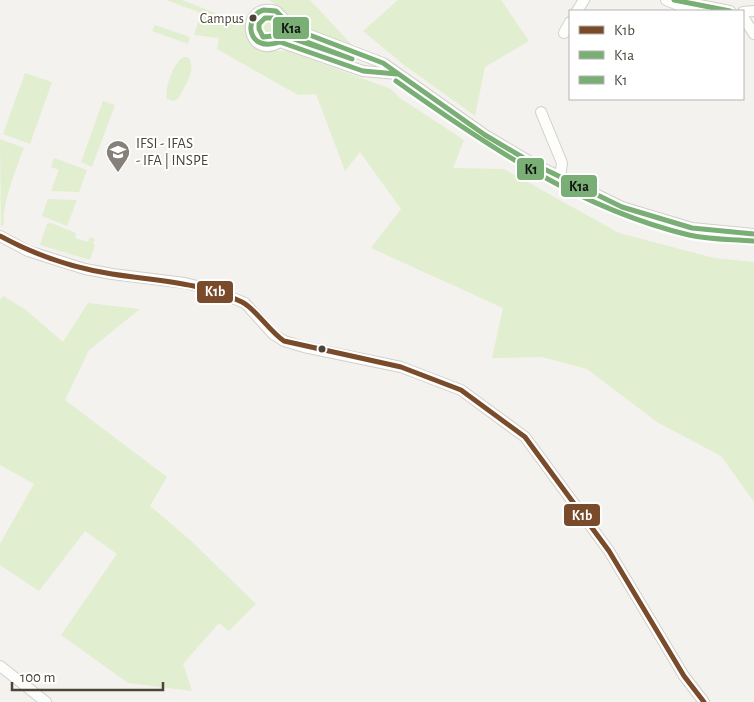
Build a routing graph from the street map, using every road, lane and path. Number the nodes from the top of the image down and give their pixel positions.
1 (666, 0) edge
2 (674, 0) edge
3 (691, 10) edge
4 (725, 10) edge
5 (749, 16) edge
6 (569, 24) edge
7 (564, 33) dead end
8 (754, 34) edge
9 (397, 74) junction
10 (541, 112) dead end
11 (560, 178) junction
12 (754, 234) edge
13 (0, 236) edge
14 (0, 666) edge
15 (46, 702) edge
16 (704, 702) edge

1 - 3 street
2 - 4 street
5 - 8 street
6 - 7 street
9 - 9 street
9 - 11 street
10 - 11 street
11 - 12 street
13 - 16 street
14 - 15 street

